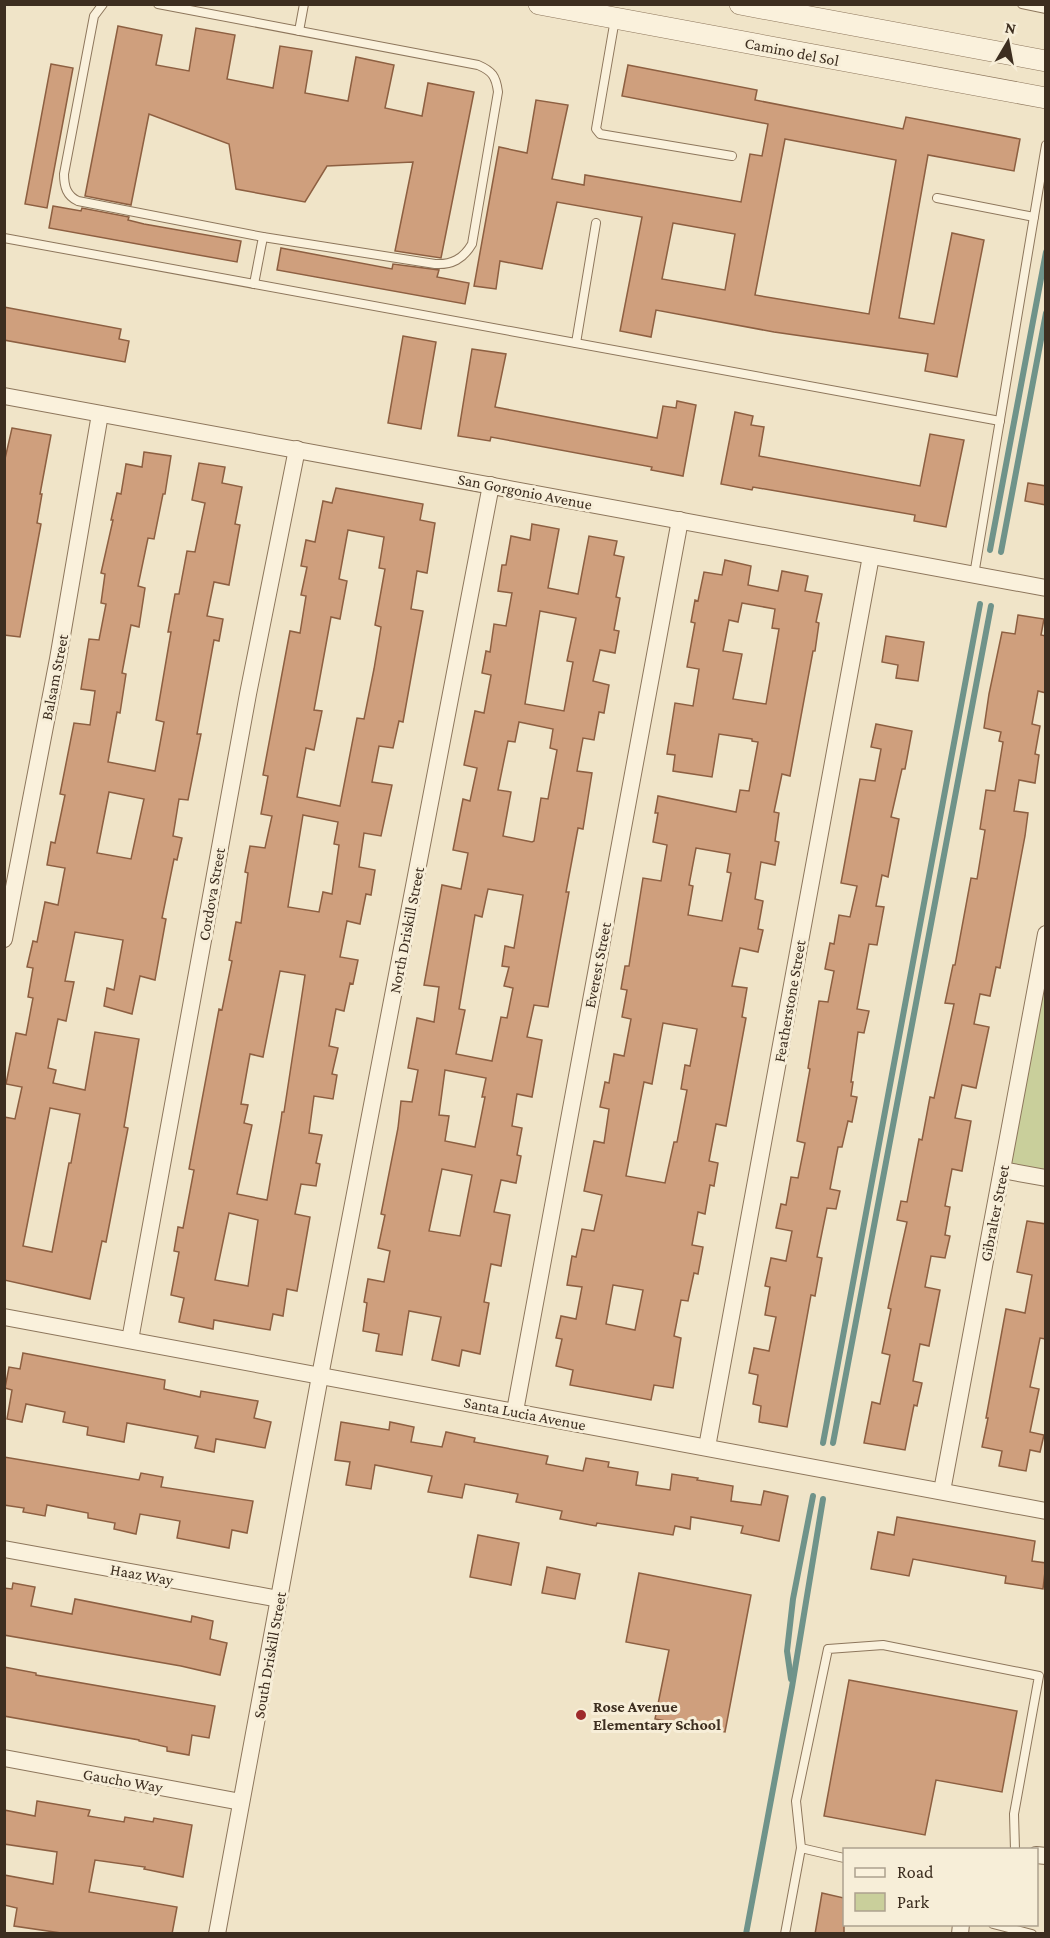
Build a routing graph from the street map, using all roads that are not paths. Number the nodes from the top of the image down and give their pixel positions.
1 (103, 4) edge
2 (158, 4) edge
3 (304, 4) edge
4 (538, 4) edge
5 (740, 4) edge
6 (1022, 4) edge
7 (795, 9) edge
8 (1046, 9) edge
9 (615, 19) junction
10 (299, 31) junction
11 (1046, 61) edge
12 (1046, 98) edge
13 (1046, 145) edge
14 (732, 156) dead end
15 (937, 198) dead end
16 (1034, 217) junction
17 (596, 223) dead end
18 (263, 237) junction
19 (4, 238) edge
20 (254, 284) junction
21 (576, 343) junction
22 (4, 396) edge
23 (100, 414) junction
24 (1000, 421) junction
25 (297, 449) junction
26 (491, 485) junction
27 (680, 520) junction
28 (871, 556) junction
29 (974, 575) junction
30 (1046, 588) edge
31 (1046, 934) edge
32 (4, 939) edge
33 (1002, 1170) junction
34 (1046, 1178) edge
35 (4, 1317) edge
36 (130, 1340) junction
37 (320, 1376) junction
38 (515, 1411) junction
39 (707, 1447) junction
40 (942, 1491) junction
41 (1046, 1511) edge
42 (4, 1549) edge
43 (279, 1599) junction
44 (1042, 1676) edge
45 (4, 1758) edge
46 (241, 1802) junction
47 (801, 1848) junction
48 (1015, 1848) edge
49 (843, 1858) edge
50 (1001, 1926) edge
51 (217, 1934) edge
52 (785, 1934) edge
53 (1032, 1934) edge

1 - 18 lane
2 - 10 lane
3 - 10 lane
4 - 9 street, Camino del Sol
5 - 7 street
6 - 8 lane
7 - 11 street
9 - 12 street, Camino del Sol
9 - 14 lane
10 - 18 lane
13 - 16 lane
15 - 16 lane
16 - 24 lane
17 - 21 lane
18 - 20 lane
19 - 20 lane
20 - 21 lane
21 - 24 lane
22 - 23 street, San Gorgonio Avenue
23 - 25 street, San Gorgonio Avenue
23 - 32 street, Balsam Street
24 - 29 lane
25 - 26 street, San Gorgonio Avenue
25 - 36 street, Cordova Street
26 - 27 street, San Gorgonio Avenue
26 - 37 street, North Driskill Street
27 - 28 street, San Gorgonio Avenue
27 - 38 street, Everest Street
28 - 29 street, San Gorgonio Avenue
28 - 39 street, Featherstone Street
29 - 30 street, San Gorgonio Avenue
31 - 33 street, Gibralter Street
33 - 34 street
33 - 40 street, Gibralter Street
35 - 36 street, Santa Lucia Avenue
36 - 37 street, Santa Lucia Avenue
37 - 38 street, Santa Lucia Avenue
37 - 43 street, South Driskill Street
38 - 39 street, Santa Lucia Avenue
39 - 40 street, Santa Lucia Avenue
40 - 41 street, Santa Lucia Avenue
42 - 43 street, Haaz Way
43 - 46 street, South Driskill Street
44 - 47 lane
44 - 48 lane
45 - 46 street, Gaucho Way
46 - 51 street, South Driskill Street
47 - 49 lane
47 - 52 lane
50 - 53 lane

